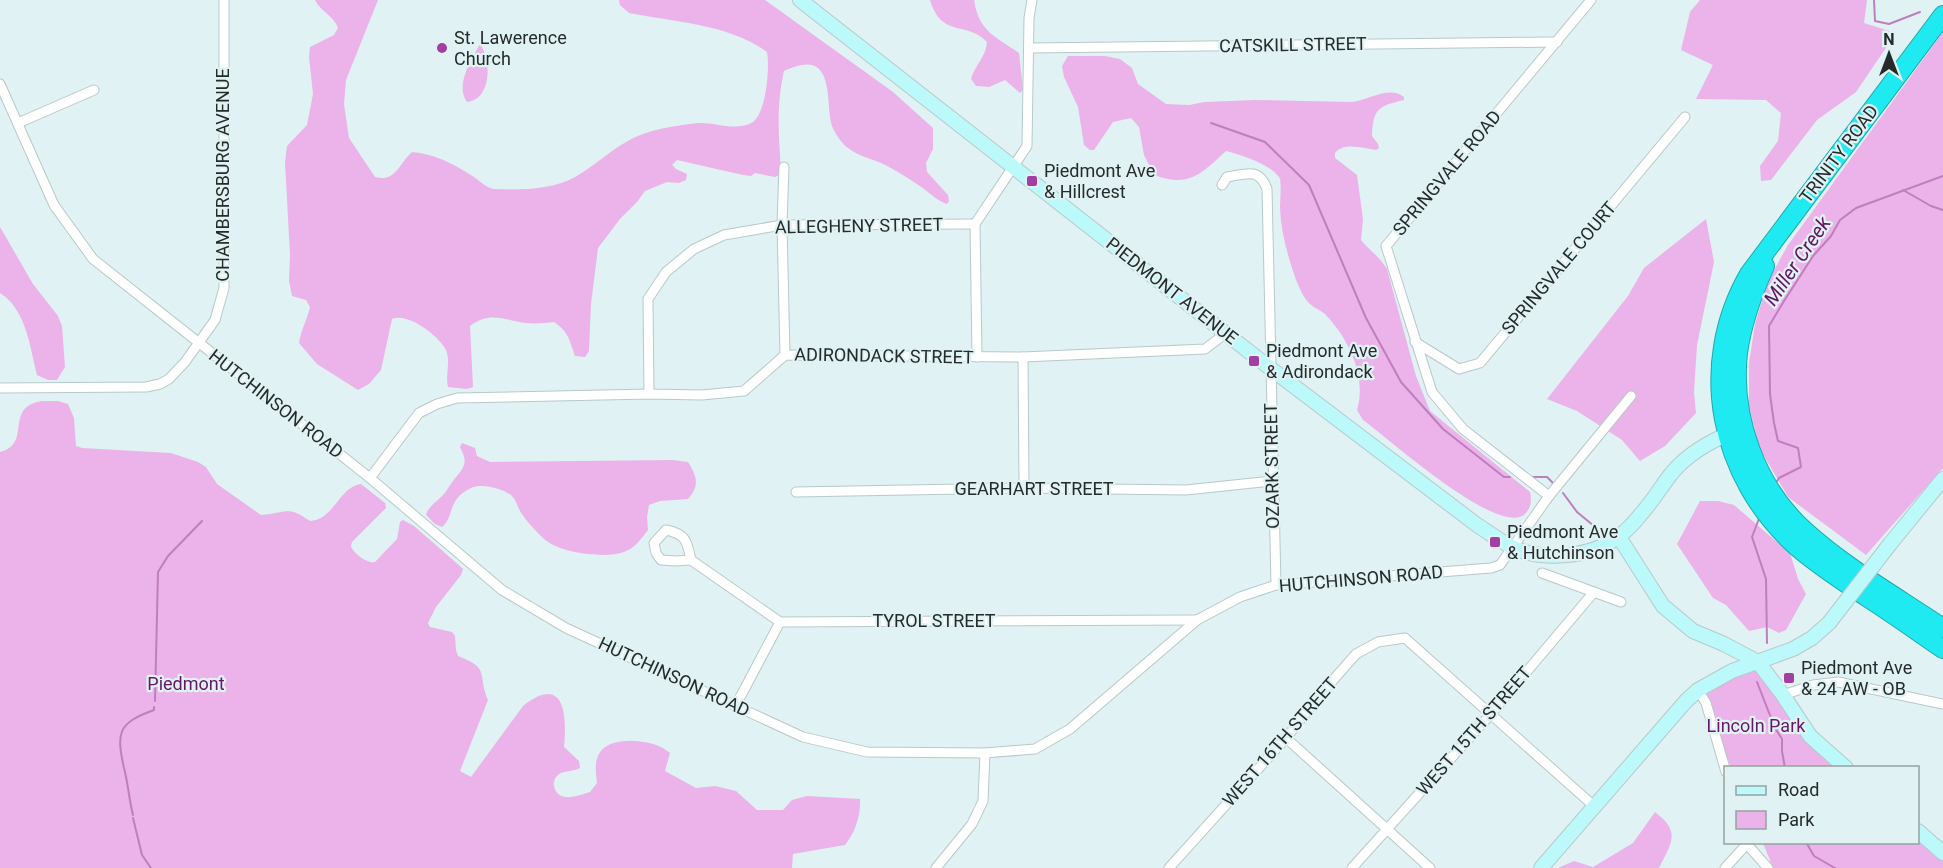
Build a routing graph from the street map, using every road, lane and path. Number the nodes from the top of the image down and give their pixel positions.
1 (224, 0) edge
2 (800, 0) edge
3 (1032, 0) edge
4 (1591, 0) edge
5 (1943, 15) edge
6 (1557, 42) junction
7 (1029, 48) junction
8 (0, 84) edge
9 (94, 90) dead end
10 (1684, 117) dead end
11 (18, 123) junction
12 (1014, 166) junction
13 (784, 167) dead end
14 (1222, 184) dead end
15 (975, 224) junction
16 (782, 225) junction
17 (1226, 333) junction
18 (1416, 342) junction
19 (198, 343) junction
20 (785, 355) junction
21 (977, 357) junction
22 (1023, 357) junction
23 (1270, 368) junction
24 (0, 388) edge
25 (650, 394) junction
26 (1631, 396) dead end
27 (1735, 431) junction
28 (370, 478) junction
29 (1943, 479) edge
30 (1272, 481) junction
31 (1024, 488) junction
32 (796, 492) dead end
33 (1549, 496) junction
34 (1768, 500) junction
35 (1619, 537) junction
36 (1513, 548) junction
37 (691, 560) dead end
38 (1542, 573) dead end
39 (1276, 585) junction
40 (1594, 592) junction
41 (1621, 602) dead end
42 (1197, 620) junction
43 (780, 622) junction
44 (1943, 628) edge
45 (1943, 649) edge
46 (1758, 662) junction
47 (1698, 690) junction
48 (1783, 695) junction
49 (1943, 704) edge
50 (736, 705) junction
51 (1490, 715) junction
52 (1286, 738) junction
53 (985, 753) junction
54 (1844, 766) edge
55 (1724, 768) edge
56 (1595, 807) junction
57 (1387, 829) junction
58 (1919, 832) edge
59 (1745, 844) edge
60 (1940, 846) edge
61 (936, 868) edge
62 (1169, 868) edge
63 (1352, 868) edge
64 (1430, 868) edge
65 (1541, 868) edge
66 (1725, 868) edge
67 (1768, 868) edge

1 - 19 street, CHAMBERSBURG AVENUE
2 - 12 main road, PIEDMONT AVENUE
3 - 7 street
4 - 6 street, SPRINGVALE ROAD
5 - 27 highway, TRINITY ROAD
6 - 7 street, CATSKILL STREET
6 - 18 street, SPRINGVALE ROAD
7 - 12 street
8 - 11 street, HUTCHINSON ROAD
9 - 11 street
10 - 18 street, SPRINGVALE COURT
11 - 19 street, HUTCHINSON ROAD
12 - 15 street
12 - 17 main road, PIEDMONT AVENUE
13 - 16 street
14 - 23 street, OZARK STREET
15 - 16 street, ALLEGHENY STREET
15 - 21 street
16 - 20 street
16 - 25 street, ALLEGHENY STREET
17 - 22 street, ADIRONDACK STREET
17 - 23 main road, PIEDMONT AVENUE
18 - 33 street, SPRINGVALE ROAD
19 - 24 street, CHAMBERSBURG AVENUE
19 - 28 street, HUTCHINSON ROAD
20 - 21 street, ADIRONDACK STREET
20 - 25 street, ADIRONDACK STREET
21 - 22 street, ADIRONDACK STREET
22 - 31 street
23 - 30 street, OZARK STREET
23 - 36 main road, PIEDMONT AVENUE
25 - 28 street, ADIRONDACK STREET
26 - 33 street, HUTCHINSON ROAD
27 - 34 highway
27 - 35 main road, PIEDMONT AVENUE
28 - 50 street, HUTCHINSON ROAD
29 - 46 main road, bridge
30 - 31 street, GEARHART STREET
30 - 39 street, OZARK STREET
31 - 32 street, GEARHART STREET
33 - 36 street, HUTCHINSON ROAD
34 - 44 highway
34 - 45 highway
35 - 36 main road, PIEDMONT AVENUE
35 - 46 main road
36 - 39 street, HUTCHINSON ROAD
37 - 43 street
38 - 40 street
39 - 42 street, HUTCHINSON ROAD
40 - 41 street
40 - 51 street, WEST 15TH STREET
42 - 43 street, TYROL STREET
42 - 53 street, HUTCHINSON ROAD
43 - 50 street
46 - 47 main road
46 - 48 main road
47 - 55 street
47 - 56 main road
48 - 49 street
48 - 54 main road
50 - 53 street, HUTCHINSON ROAD
51 - 52 street, WEST 16TH STREET
51 - 56 street
51 - 57 street, WEST 15TH STREET
52 - 57 street
52 - 62 street, WEST 16TH STREET
53 - 61 street
56 - 65 main road
57 - 63 street, WEST 15TH STREET
57 - 64 street
58 - 60 main road
59 - 66 street
59 - 67 street

